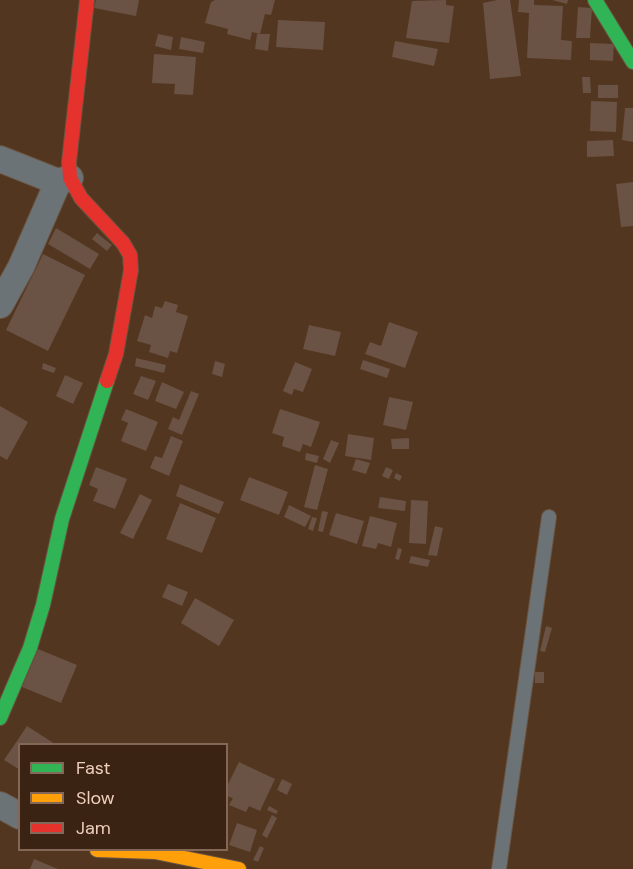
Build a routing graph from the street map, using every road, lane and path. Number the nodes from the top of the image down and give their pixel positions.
1 (87, 0) edge
2 (595, 0) edge
3 (633, 62) edge
4 (0, 159) edge
5 (64, 180) junction
6 (0, 305) edge
7 (549, 517) dead end
8 (0, 718) edge
9 (0, 805) edge
10 (18, 815) edge
11 (130, 851) edge
12 (238, 869) edge
13 (499, 869) edge

1 - 5 street
2 - 3 street
4 - 5 street
5 - 6 street
5 - 8 street
7 - 13 lane
9 - 10 street
11 - 12 street

